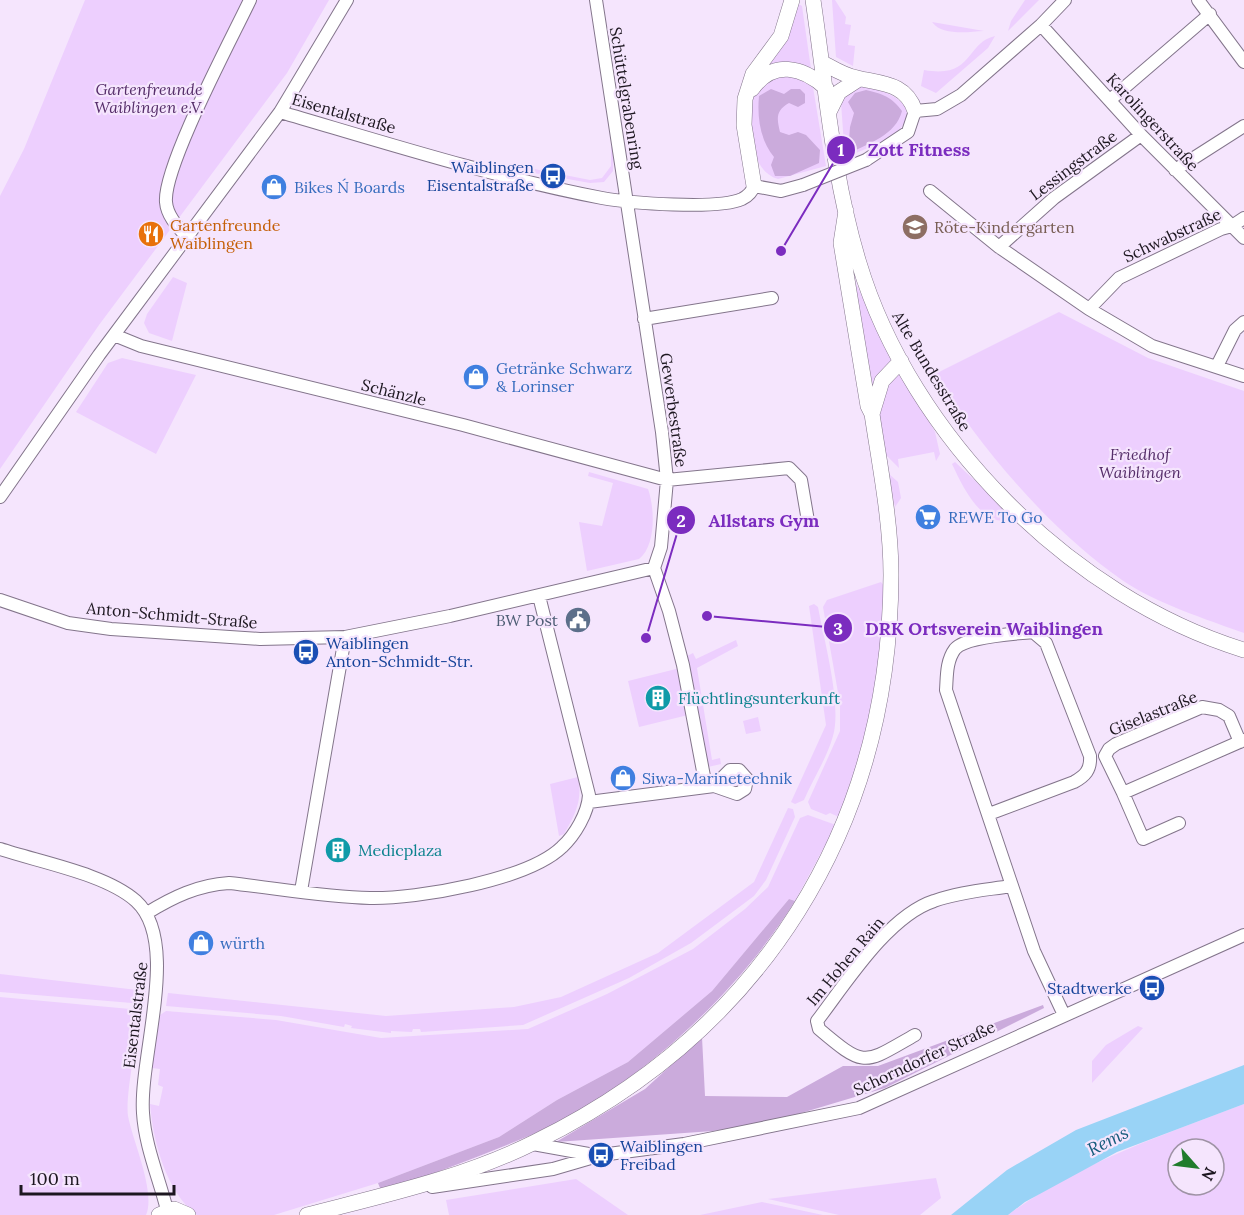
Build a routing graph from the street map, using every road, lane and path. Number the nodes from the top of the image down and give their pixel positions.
1 (250, 0) edge
2 (347, 0) edge
3 (596, 0) edge
4 (792, 0) edge
5 (813, 0) edge
6 (1065, 0) edge
7 (1198, 0) edge
8 (1210, 14) junction
9 (1041, 25) junction
10 (1244, 62) edge
11 (823, 63) junction
12 (859, 79) junction
13 (826, 88) junction
14 (745, 99) junction
15 (1110, 100) junction
16 (915, 111) junction
17 (280, 112) junction
18 (829, 112) junction
19 (1244, 126) edge
20 (1141, 135) junction
21 (1175, 170) junction
22 (754, 186) junction
23 (930, 191) dead end
24 (627, 201) junction
25 (846, 211) junction
26 (1244, 218) edge
27 (1232, 226) junction
28 (187, 237) junction
29 (1244, 237) edge
30 (999, 247) junction
31 (772, 298) dead end
32 (1089, 309) junction
33 (644, 319) junction
34 (1244, 322) edge
35 (114, 335) junction
36 (901, 361) junction
37 (1217, 366) junction
38 (1244, 376) edge
39 (872, 414) junction
40 (667, 480) junction
41 (0, 497) edge
42 (808, 521) dead end
43 (654, 568) junction
44 (539, 596) junction
45 (0, 600) edge
46 (345, 637) junction
47 (1244, 650) edge
48 (1242, 741) edge
49 (1123, 794) junction
50 (589, 802) junction
51 (989, 814) junction
52 (1179, 823) dead end
53 (0, 849) edge
54 (1011, 885) junction
55 (301, 891) junction
56 (147, 913) junction
57 (1244, 935) edge
58 (1064, 1015) junction
59 (915, 1035) dead end
60 (533, 1144) junction
61 (601, 1155) junction
62 (411, 1190) junction
63 (163, 1213) edge
64 (188, 1215) edge
65 (307, 1215) edge

1 - 28 street
2 - 17 street
3 - 24 street, Schüttelgrabenring
4 - 14 main road
5 - 11 main road, Alte Bundesstraße
6 - 9 street
7 - 8 street
8 - 10 street
8 - 15 street
9 - 15 street, Karolingerstraße
9 - 16 street
11 - 12 main road
11 - 13 main road, Alte Bundesstraße
12 - 16 main road
12 - 18 main road
13 - 14 main road
13 - 18 main road, Alte Bundesstraße
14 - 22 main road
15 - 20 street, Karolingerstraße
16 - 22 street, bridge
17 - 24 street, Eisentalstraße
17 - 28 street, Eisentalstraße
18 - 25 main road, Alte Bundesstraße
19 - 21 street
20 - 21 street, Karolingerstraße
20 - 30 street, Lessingstraße
21 - 27 street, Karolingerstraße
22 - 24 street, Eisentalstraße
23 - 30 street
24 - 33 street, Gewerbestraße
25 - 36 main road, Alte Bundesstraße
25 - 39 main road
26 - 27 street, Schwabstraße
27 - 29 street, Karolingerstraße
27 - 32 street, Schwabstraße
28 - 35 street, Eisentalstraße
30 - 32 street
31 - 33 street
32 - 37 street
33 - 40 street, Gewerbestraße
34 - 37 street
35 - 40 street, Schänzle
35 - 41 street, Eisentalstraße
36 - 39 main road
36 - 47 main road, Alte Bundesstraße
37 - 38 street
39 - 60 main road
40 - 42 street, Gewerbestraße
40 - 43 street
43 - 44 street, Anton-Schmidt-Straße
43 - 50 street
44 - 46 street, Anton-Schmidt-Straße
44 - 50 street
45 - 46 street, Anton-Schmidt-Straße
46 - 55 street
48 - 49 street, Giselastraße
48 - 49 street, Giselastraße
49 - 52 street, Giselastraße
50 - 55 street
51 - 51 street
51 - 54 street
53 - 56 street, Eisentalstraße
54 - 58 street
54 - 59 street, Im Hohen Rain
55 - 56 street
56 - 63 street, Eisentalstraße
57 - 58 street, Schorndorfer Straße
58 - 61 street, Schorndorfer Straße
60 - 61 street, Schorndorfer Straße
60 - 62 main road, Schorndorfer Straße
61 - 62 street, Schorndorfer Straße
62 - 65 main road, Schorndorfer Straße
63 - 64 main road

